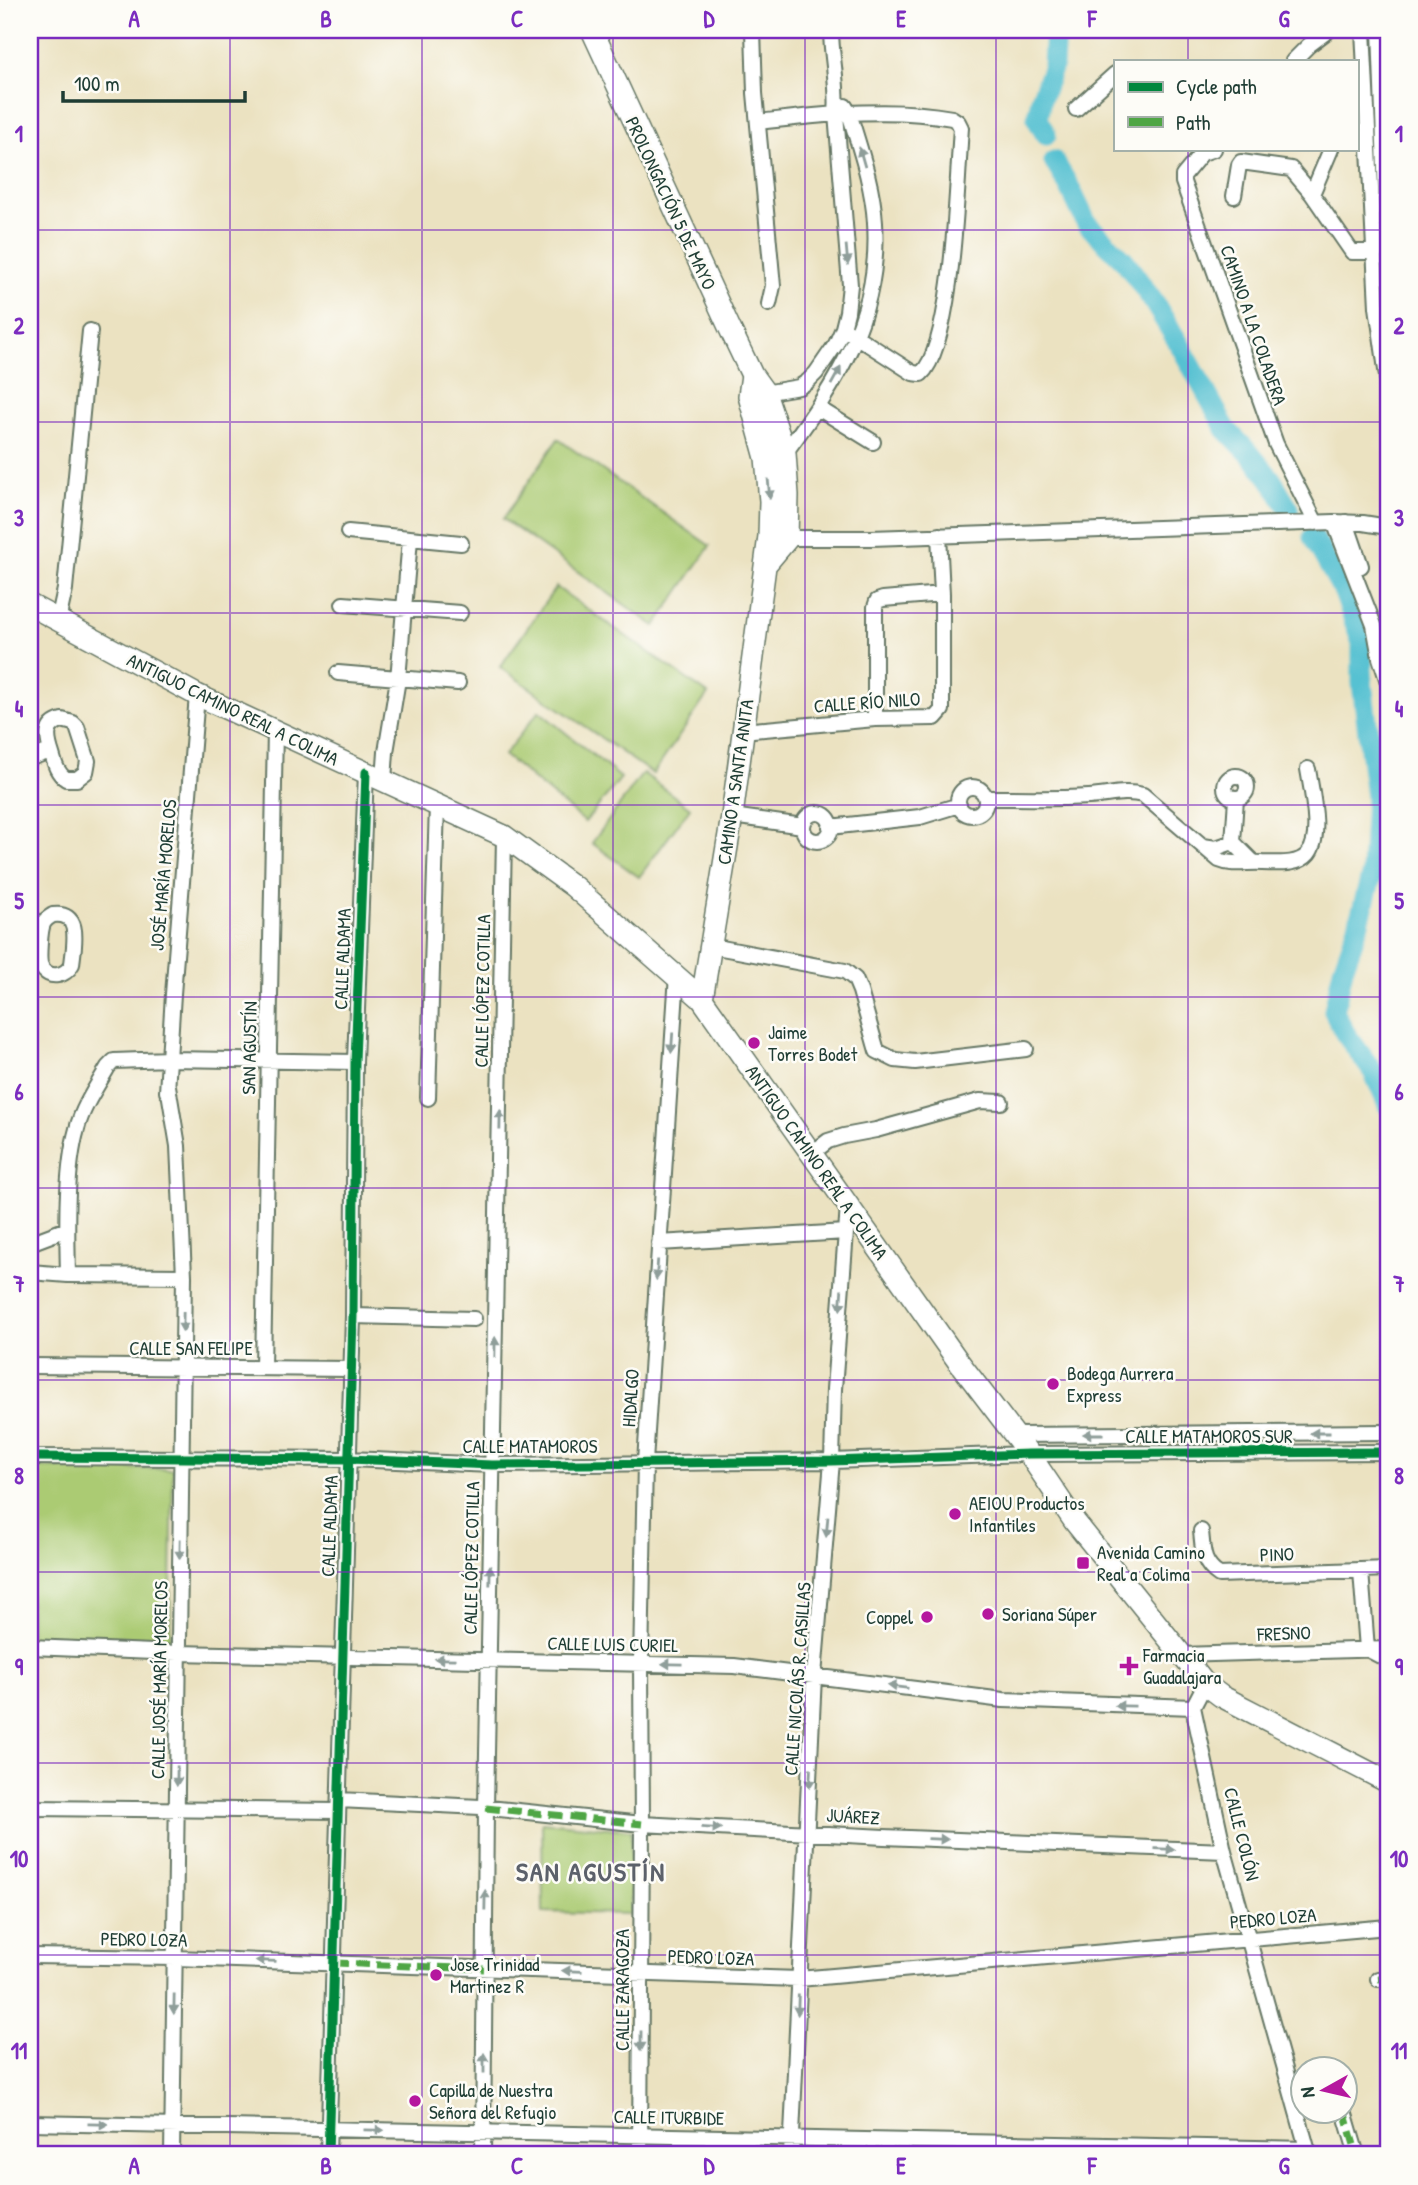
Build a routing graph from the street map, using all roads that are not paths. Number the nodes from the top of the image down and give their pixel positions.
1 (592, 30) edge
2 (753, 30) edge
3 (831, 30) edge
4 (1329, 30) edge
5 (1363, 30) edge
6 (1380, 30) edge
7 (1294, 60) edge
8 (1114, 75) edge
9 (1076, 109) dead end
10 (842, 113) junction
11 (758, 122) junction
12 (1381, 143) edge
13 (1205, 150) edge
14 (1331, 150) edge
15 (1312, 194) junction
16 (1234, 196) dead end
17 (1381, 252) edge
18 (769, 304) dead end
19 (843, 328) junction
20 (90, 331) dead end
21 (857, 337) junction
22 (1388, 384) edge
23 (755, 388) junction
24 (818, 408) junction
25 (873, 442) dead end
26 (775, 455) junction
27 (1340, 522) junction
28 (1316, 523) junction
29 (1385, 524) edge
30 (348, 533) dead end
31 (939, 535) junction
32 (778, 537) junction
33 (410, 539) junction
34 (461, 543) dead end
35 (942, 594) junction
36 (342, 604) dead end
37 (30, 605) edge
38 (404, 608) junction
39 (460, 612) dead end
40 (58, 621) junction
41 (1388, 654) edge
42 (338, 673) dead end
43 (398, 679) junction
44 (1388, 682) edge
45 (458, 683) dead end
46 (197, 695) junction
47 (875, 719) junction
48 (275, 730) junction
49 (742, 731) junction
50 (51, 751) dead end
51 (30, 758) edge
52 (1308, 769) dead end
53 (375, 776) junction
54 (1236, 799) dead end
55 (437, 805) junction
56 (732, 816) junction
57 (504, 836) junction
58 (1233, 842) junction
59 (1203, 846) junction
60 (1253, 862) junction
61 (711, 946) junction
62 (677, 975) junction
63 (702, 999) junction
64 (1026, 1049) dead end
65 (169, 1059) junction
66 (268, 1059) junction
67 (355, 1062) junction
68 (428, 1098) dead end
69 (1002, 1102) dead end
70 (811, 1154) junction
71 (848, 1206) junction
72 (67, 1229) junction
73 (846, 1231) junction
74 (30, 1242) edge
75 (659, 1243) junction
76 (30, 1272) edge
77 (68, 1275) junction
78 (184, 1276) junction
79 (354, 1316) junction
80 (474, 1319) dead end
81 (30, 1366) edge
82 (263, 1367) junction
83 (182, 1368) junction
84 (352, 1369) junction
85 (1388, 1432) edge
86 (1221, 1433) junction
87 (1016, 1435) junction
88 (1388, 1452) edge
89 (1029, 1454) junction
90 (1222, 1454) junction
91 (30, 1457) edge
92 (181, 1458) junction
93 (349, 1459) junction
94 (832, 1461) junction
95 (645, 1462) junction
96 (492, 1465) junction
97 (1201, 1531) dead end
98 (1388, 1569) edge
99 (1361, 1571) junction
100 (30, 1647) edge
101 (1367, 1649) junction
102 (1388, 1649) edge
103 (178, 1653) junction
104 (1180, 1655) junction
105 (343, 1657) junction
106 (489, 1660) junction
107 (1388, 1660) edge
108 (641, 1664) junction
109 (814, 1676) junction
110 (1205, 1684) junction
111 (1193, 1707) junction
112 (1388, 1782) edge
113 (339, 1806) junction
114 (483, 1807) junction
115 (30, 1808) edge
116 (176, 1809) junction
117 (642, 1824) junction
118 (807, 1833) junction
119 (1224, 1851) junction
120 (1388, 1927) edge
121 (1250, 1939) junction
122 (30, 1956) edge
123 (175, 1958) junction
124 (334, 1963) junction
125 (484, 1969) junction
126 (641, 1973) junction
127 (799, 1979) junction
128 (30, 2123) edge
129 (172, 2125) junction
130 (1349, 2126) edge
131 (329, 2129) junction
132 (483, 2132) junction
133 (640, 2135) junction
134 (792, 2138) junction
135 (1308, 2152) edge
136 (172, 2155) edge
137 (328, 2155) edge
138 (483, 2155) edge
139 (640, 2155) edge
140 (791, 2155) edge
141 (1357, 2155) edge

1 - 23 main road, PROLONGACIÓN 5 DE MAYO
2 - 11 street
3 - 10 street
4 - 7 street
5 - 12 street
6 - 12 street
8 - 9 street
10 - 11 street
10 -> 19 street
21 -> 10 street
10 - 21 street
11 - 18 street
12 - 17 street
13 - 28 street, CAMINO A LA COLADERA
14 - 15 street
15 - 16 street
15 - 17 street
17 - 22 street
19 - 21 street
19 - 23 street
20 - 40 street
24 -> 21 street
23 - 26 main road, PROLONGACIÓN 5 DE MAYO
24 - 25 street
24 - 26 street
26 - 32 main road, PROLONGACIÓN 5 DE MAYO
27 - 28 street
27 - 29 street
27 - 41 street
27 - 44 street
28 - 31 street
30 - 33 street
31 - 32 street
31 - 35 street, CALLE RÍO NILO
32 - 49 main road, CAMINO A SANTA ANITA
33 - 34 street
33 - 38 street, CALLE ALDAMA
35 - 47 street
35 - 47 street, CALLE RÍO NILO
36 - 38 street
37 - 40 main road, ANTIGUO CAMINO REAL A COLIMA
38 - 39 street
38 - 43 street, CALLE ALDAMA
40 - 46 main road, ANTIGUO CAMINO REAL A COLIMA
42 - 43 street
43 - 45 street
43 - 53 street, CALLE ALDAMA
46 - 48 main road, ANTIGUO CAMINO REAL A COLIMA
46 - 65 street, JOSÉ MARÍA MORELOS
47 - 49 street, CALLE RÍO NILO
48 - 53 main road, ANTIGUO CAMINO REAL A COLIMA
48 - 66 street, SAN AGUSTÍN
49 - 56 main road, CAMINO A SANTA ANITA
50 - 51 street
52 - 60 street
53 - 55 main road, ANTIGUO CAMINO REAL A COLIMA
53 - 67 street, CALLE ALDAMA
54 - 58 street
55 - 57 main road, ANTIGUO CAMINO REAL A COLIMA
55 - 68 street
56 - 59 street
56 - 61 main road, CAMINO A SANTA ANITA
57 - 62 main road, ANTIGUO CAMINO REAL A COLIMA
96 -> 57 street, CALLE LÓPEZ COTILLA
58 - 59 street
58 - 60 street
59 - 60 street
61 - 63 main road, CAMINO A SANTA ANITA
61 - 64 street
62 - 63 main road, ANTIGUO CAMINO REAL A COLIMA
62 -> 75 street, HIDALGO
63 - 70 main road, ANTIGUO CAMINO REAL A COLIMA
65 - 66 street
65 - 72 street
65 - 78 street, CALLE JOSÉ MARÍA MORELOS
66 - 67 street
66 - 82 street, SAN AGUSTÍN
67 - 79 street, CALLE ALDAMA
69 - 70 street
70 - 71 main road, ANTIGUO CAMINO REAL A COLIMA
71 - 73 street, CALLE NICOLÁS R. CASILLAS
71 - 87 main road, ANTIGUO CAMINO REAL A COLIMA
72 - 74 street
72 - 77 street
73 - 75 street
73 -> 94 street, CALLE NICOLÁS R. CASILLAS
75 -> 95 street, HIDALGO
76 - 77 street
77 - 78 street
78 -> 83 street, CALLE JOSÉ MARÍA MORELOS
79 - 80 street
79 - 84 street, CALLE ALDAMA
81 - 83 street, CALLE SAN FELIPE
82 - 83 street, CALLE SAN FELIPE
82 - 84 street, CALLE SAN FELIPE
83 - 92 street, CALLE JOSÉ MARÍA MORELOS
84 - 93 street, CALLE ALDAMA
85 -> 86 street, CALLE MATAMOROS SUR
86 -> 87 street, CALLE MATAMOROS SUR
86 - 90 street
87 - 89 main road, ANTIGUO CAMINO REAL A COLIMA
88 - 90 street, CALLE MATAMOROS SUR
89 - 90 street, CALLE MATAMOROS SUR
89 - 94 street, CALLE MATAMOROS
89 - 104 main road, ANTIGUO CAMINO REAL A COLIMA
91 - 92 street, CALLE MATAMOROS
92 - 93 street, CALLE MATAMOROS
92 -> 103 street, CALLE JOSÉ MARÍA MORELOS
93 - 96 street, CALLE MATAMOROS
93 - 105 street, CALLE ALDAMA
94 - 95 street, CALLE MATAMOROS
94 -> 109 street, CALLE NICOLÁS R. CASILLAS
95 - 96 street, CALLE MATAMOROS
95 - 108 street, HIDALGO
106 -> 96 street, CALLE LÓPEZ COTILLA
97 - 99 street, PINO
98 - 99 street, PINO
99 - 101 street
100 - 103 street, CALLE LUIS CURIEL
101 - 102 street, FRESNO
101 - 104 street, FRESNO
101 - 107 street
103 - 105 street, CALLE LUIS CURIEL
103 -> 116 street, CALLE JOSÉ MARÍA MORELOS
104 - 110 main road, ANTIGUO CAMINO REAL A COLIMA
106 -> 105 street, CALLE LUIS CURIEL
105 - 113 street, CALLE ALDAMA
106 - 108 street, CALLE LUIS CURIEL
106 - 114 street, CALLE LÓPEZ COTILLA
109 -> 108 street, CALLE LUIS CURIEL
108 - 117 street, HIDALGO
111 -> 109 street, CALLE LUIS CURIEL
109 -> 118 street, CALLE NICOLÁS R. CASILLAS
110 - 111 street
110 - 112 main road, ANTIGUO CAMINO REAL A COLIMA
111 - 119 street, CALLE COLÓN
113 - 114 street, JUÁREZ
113 - 116 street, JUÁREZ
113 - 124 street, CALLE ALDAMA
114 - 117 street, JUÁREZ
125 -> 114 street, CALLE LÓPEZ COTILLA
115 - 116 street, JUÁREZ
116 - 123 street, CALLE JOSÉ MARÍA MORELOS
117 -> 118 street, JUÁREZ
117 - 126 street, CALLE ZARAGOZA
118 -> 119 street, JUÁREZ
118 - 127 street, CALLE NICOLÁS R. CASILLAS
119 - 121 street, CALLE COLÓN
120 - 121 street, PEDRO LOZA
121 - 127 street, PEDRO LOZA
121 - 135 street, CALLE COLÓN
122 - 123 street, PEDRO LOZA
124 -> 123 street, PEDRO LOZA
123 -> 129 street, CALLE JOSÉ MARÍA MORELOS
124 - 125 street, PEDRO LOZA
124 - 131 street, CALLE ALDAMA
126 -> 125 street, PEDRO LOZA
132 -> 125 street, CALLE LÓPEZ COTILLA
126 - 127 street, PEDRO LOZA
126 -> 133 street, CALLE ZARAGOZA
127 -> 134 street, CALLE NICOLÁS R. CASILLAS
128 -> 129 street, CALLE ITURBIDE
129 - 131 street, CALLE ITURBIDE
129 - 136 street, CALLE JOSÉ MARÍA MORELOS
130 - 141 street
131 -> 132 street, CALLE ITURBIDE
131 - 137 street, CALLE ALDAMA
132 - 133 street, CALLE ITURBIDE
132 - 138 street, CALLE LÓPEZ COTILLA
133 - 134 street, CALLE ITURBIDE
133 - 139 street, CALLE ZARAGOZA
134 - 135 street, CALLE ITURBIDE
134 - 140 street, CALLE NICOLÁS R. CASILLAS

